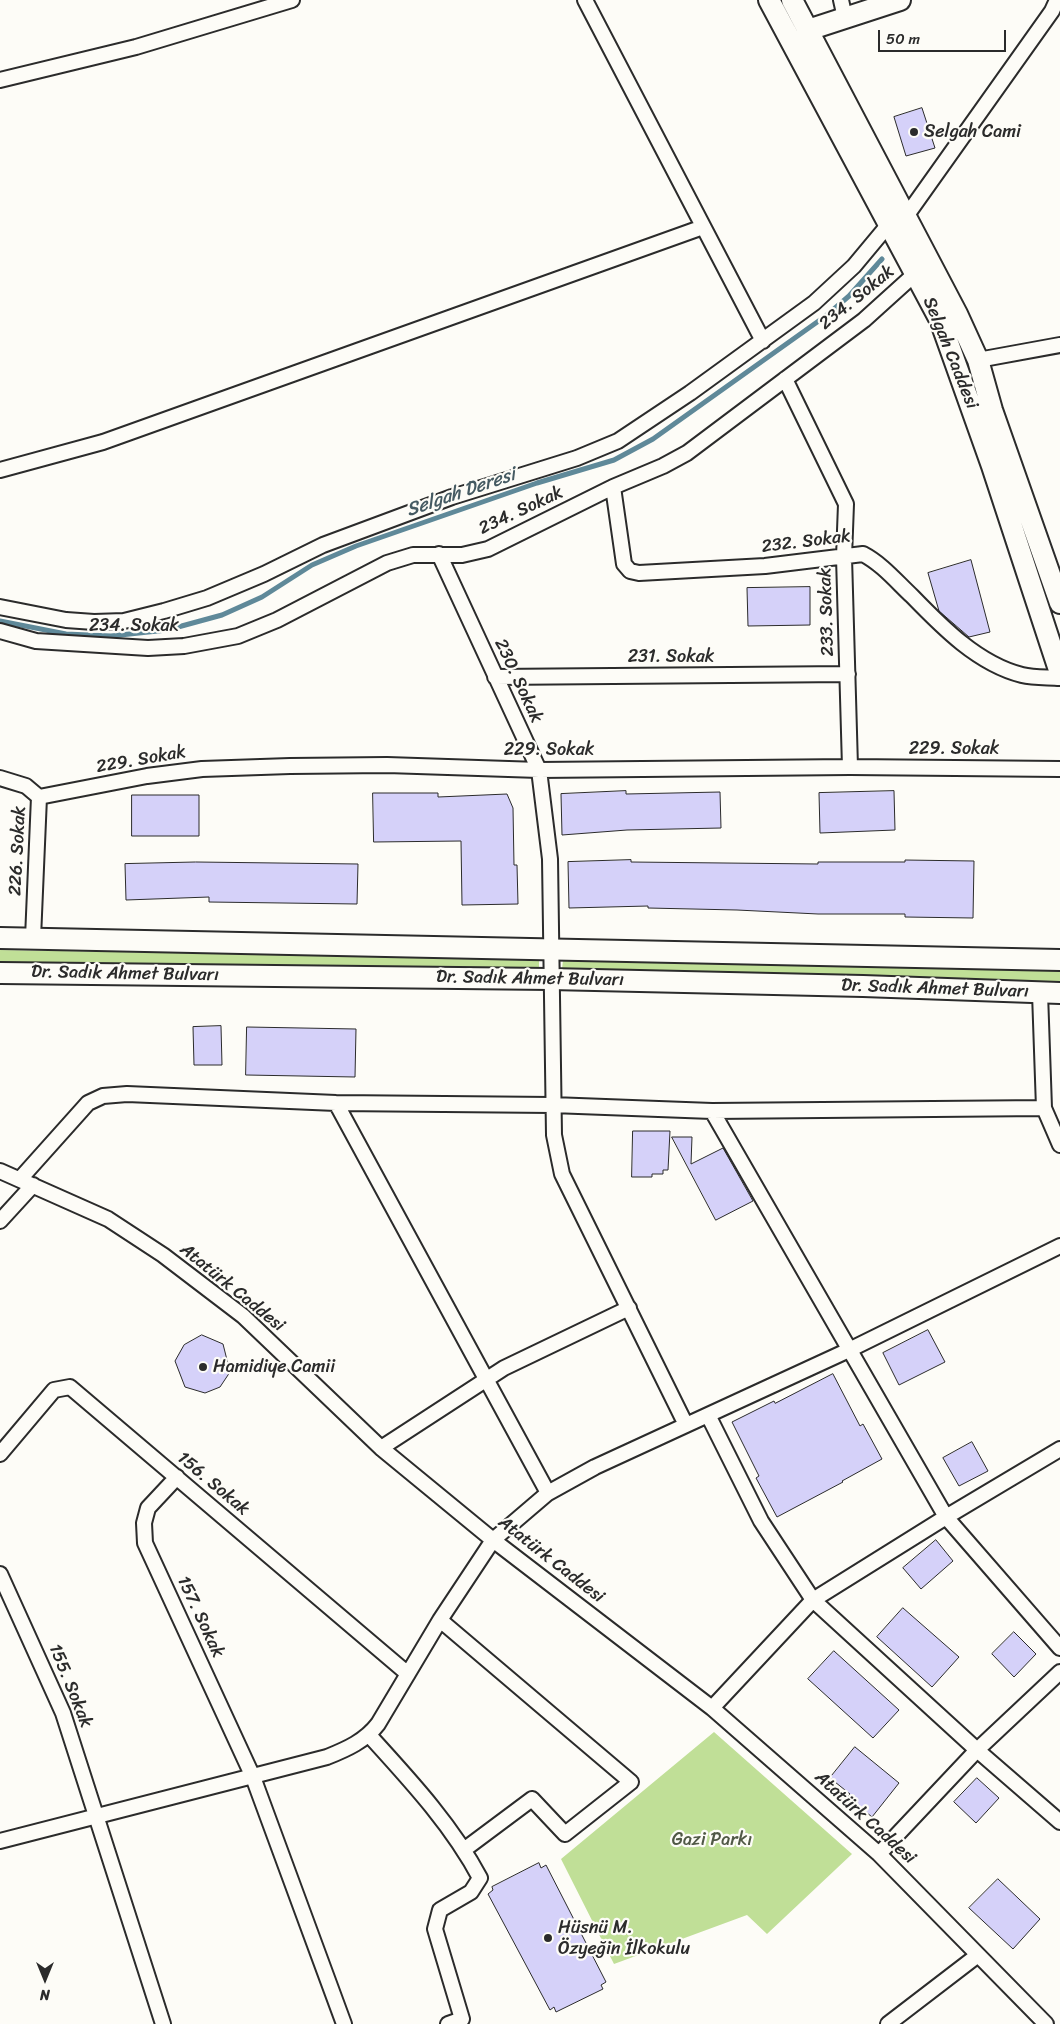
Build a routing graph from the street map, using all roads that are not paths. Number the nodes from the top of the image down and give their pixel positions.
1 (292, 0) edge
2 (584, 0) edge
3 (769, 0) edge
4 (792, 0) edge
5 (900, 0) edge
6 (1057, 0) edge
7 (843, 9) edge
8 (808, 30) junction
9 (0, 80) edge
10 (907, 215) junction
11 (889, 224) junction
12 (703, 227) junction
13 (916, 273) junction
14 (763, 340) junction
15 (1060, 345) edge
16 (978, 360) junction
17 (784, 379) junction
18 (0, 470) edge
19 (613, 487) junction
20 (439, 554) junction
21 (844, 557) junction
22 (1060, 603) edge
23 (0, 607) edge
24 (0, 631) edge
25 (1060, 672) edge
26 (848, 674) junction
27 (495, 676) junction
28 (1060, 678) edge
29 (850, 767) junction
30 (1060, 769) edge
31 (539, 770) junction
32 (0, 778) edge
33 (40, 797) junction
34 (0, 938) edge
35 (33, 938) junction
36 (551, 948) junction
37 (1060, 960) edge
38 (0, 973) edge
39 (550, 979) junction
40 (1050, 993) edge
41 (336, 1103) junction
42 (552, 1105) junction
43 (1044, 1108) junction
44 (712, 1111) junction
45 (1060, 1145) edge
46 (0, 1171) edge
47 (20, 1180) junction
48 (33, 1185) junction
49 (0, 1221) edge
50 (1060, 1246) edge
51 (629, 1308) junction
52 (849, 1350) junction
53 (487, 1380) junction
54 (708, 1415) junction
55 (686, 1424) junction
56 (381, 1448) junction
57 (1060, 1449) edge
58 (0, 1454) edge
59 (176, 1477) junction
60 (548, 1493) junction
61 (946, 1517) junction
62 (493, 1540) junction
63 (0, 1574) edge
64 (813, 1600) junction
65 (440, 1620) junction
66 (1060, 1648) edge
67 (1060, 1672) edge
68 (408, 1674) junction
69 (712, 1708) junction
70 (369, 1735) junction
71 (977, 1750) junction
72 (253, 1777) junction
73 (96, 1816) junction
74 (1060, 1822) edge
75 (0, 1841) edge
76 (465, 1849) junction
77 (880, 1854) junction
78 (978, 1955) junction
79 (163, 2024) edge
80 (344, 2024) edge
81 (448, 2024) edge
82 (888, 2024) edge
83 (1046, 2024) edge

1 - 9 street
2 - 12 street
3 - 11 main road, Selgah Caddesi
4 - 8 main road, Selgah Caddesi
5 - 7 main road
6 - 10 street
7 - 8 main road
8 - 10 main road, Selgah Caddesi
10 - 16 main road, Selgah Caddesi
11 - 13 main road, Selgah Caddesi
11 - 14 street
12 - 14 street
12 - 18 street
13 - 17 street, 234. Sokak
13 - 25 main road, Selgah Caddesi
14 - 23 street
15 - 16 street
16 - 22 main road, Selgah Caddesi
17 - 19 street, 234. Sokak
17 - 21 street, 233. Sokak
19 - 20 street, 234. Sokak
19 - 21 street, 232. Sokak
20 - 24 street, 234. Sokak
20 - 27 street, 230. Sokak
21 - 26 street, 233. Sokak
21 - 28 street, 232. Sokak
26 - 27 street, 231. Sokak
26 - 29 street, 233. Sokak
27 - 31 street, 230. Sokak
29 - 30 street, 229. Sokak
29 - 31 street, 229. Sokak
31 - 33 street, 229. Sokak
31 - 36 street, 230. Sokak
32 - 33 street
33 - 35 street, 226. Sokak
34 - 35 main road, Dr. Sadık Ahmet Bulvarı
35 - 36 main road, Dr. Sadık Ahmet Bulvarı
36 - 37 main road, Dr. Sadık Ahmet Bulvarı
36 - 39 street, 230. Sokak
38 - 39 main road, Dr. Sadık Ahmet Bulvarı
39 - 40 main road, Dr. Sadık Ahmet Bulvarı
39 - 42 street, 230. Sokak
40 - 43 street
41 - 42 street
41 - 47 street
41 - 53 street
42 - 44 street
42 - 51 street, 230. Sokak
43 - 44 street
43 - 45 street
44 - 52 street
46 - 47 street, Atatürk Caddesi
47 - 48 street, Atatürk Caddesi
48 - 49 street
48 - 56 street, Atatürk Caddesi
50 - 52 street
51 - 53 street
51 - 55 street, 230. Sokak
52 - 54 street
52 - 61 street
53 - 56 street
53 - 60 street
54 - 55 street
54 - 64 street
55 - 60 street
56 - 62 street, Atatürk Caddesi
57 - 61 street
58 - 59 street, 156. Sokak
59 - 68 street, 156. Sokak
59 - 72 street, 157. Sokak
60 - 62 street
61 - 64 street
61 - 66 street
62 - 65 street
62 - 69 street, Atatürk Caddesi
63 - 73 street, 155. Sokak
64 - 69 street
64 - 71 street
65 - 68 street
65 - 76 street
67 - 71 street
68 - 70 street
69 - 77 street, Atatürk Caddesi
70 - 72 street
70 - 76 street
71 - 74 street
71 - 77 street
72 - 73 street
72 - 80 street, 157. Sokak
73 - 75 street
73 - 79 street, 155. Sokak
76 - 81 street
77 - 78 street, Atatürk Caddesi
78 - 82 street
78 - 83 street, Atatürk Caddesi

